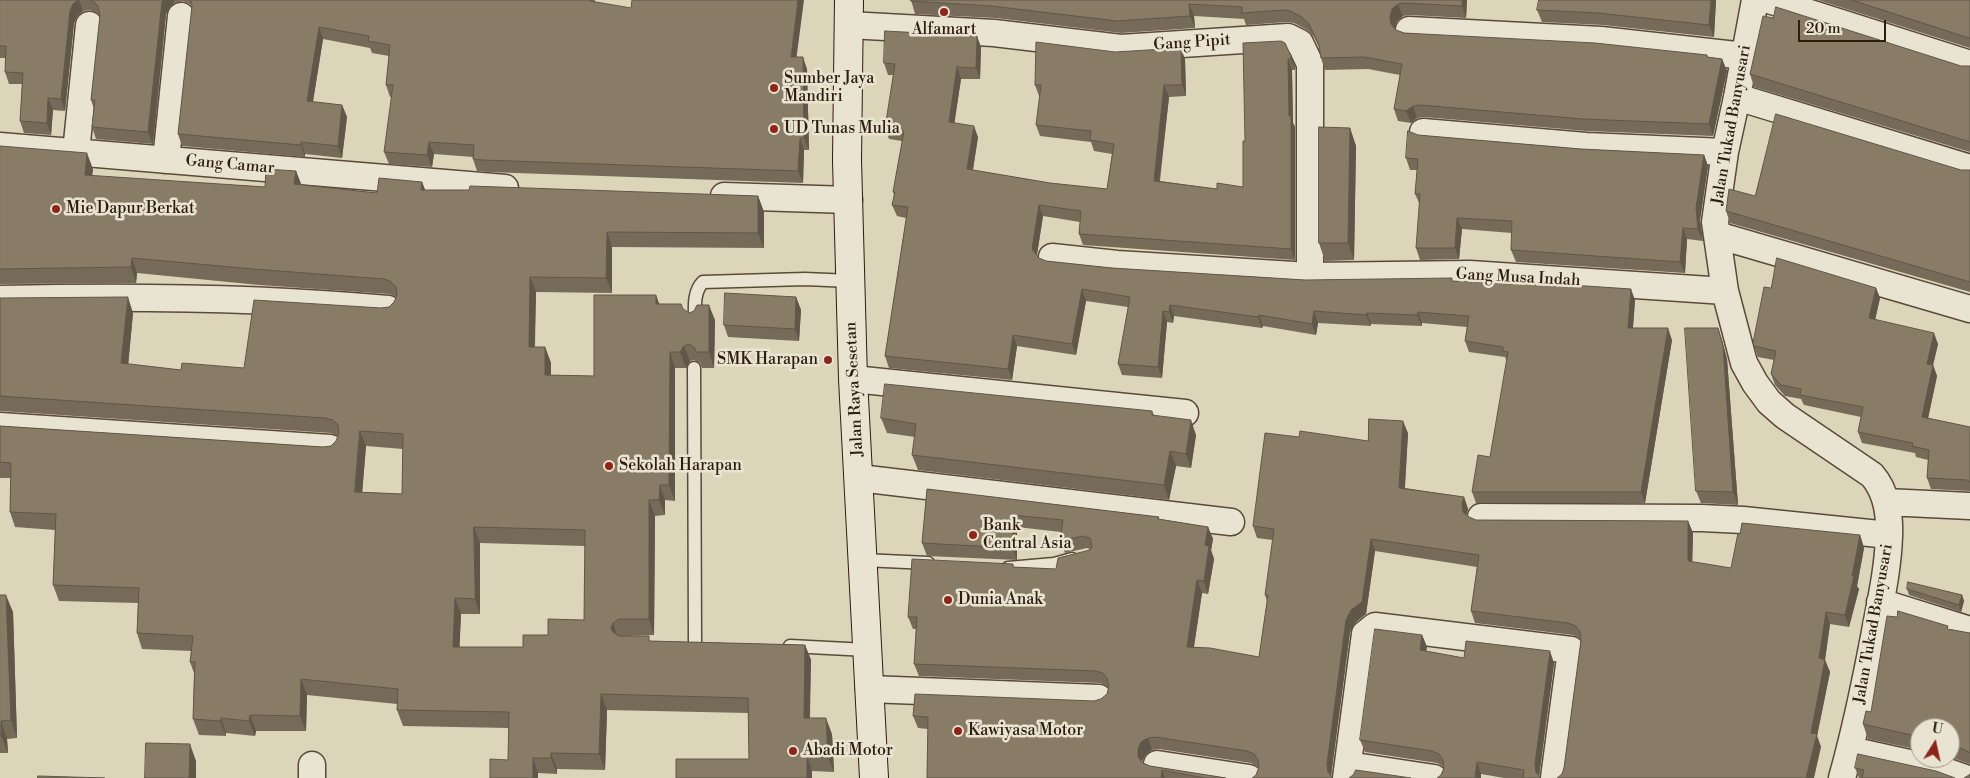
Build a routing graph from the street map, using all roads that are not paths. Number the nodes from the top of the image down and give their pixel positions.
1 (1755, 0) edge
2 (1769, 0) edge
3 (849, 13) edge
4 (181, 16) dead end
5 (89, 25) dead end
6 (1409, 30) dead end
7 (1745, 56) junction
8 (1970, 64) edge
9 (1737, 97) junction
10 (1423, 132) dead end
11 (0, 146) edge
12 (76, 152) junction
13 (1724, 152) junction
14 (166, 160) junction
15 (1970, 168) edge
16 (525, 188) edge
17 (703, 195) edge
18 (849, 200) junction
19 (1717, 235) junction
20 (1052, 257) dead end
21 (1310, 276) junction
22 (851, 281) junction
23 (1725, 291) junction
24 (0, 299) edge
25 (388, 308) edge
26 (1970, 308) edge
27 (695, 320) edge
28 (694, 368) edge
29 (853, 379) junction
30 (1185, 413) dead end
31 (0, 426) edge
32 (330, 448) edge
33 (859, 478) junction
34 (1886, 502) junction
35 (1970, 506) edge
36 (1481, 517) dead end
37 (1231, 522) dead end
38 (1889, 535) junction
39 (1080, 558) edge
40 (863, 560) junction
41 (938, 564) edge
42 (994, 567) edge
43 (1880, 602) junction
44 (1970, 630) edge
45 (694, 643) edge
46 (780, 646) edge
47 (867, 650) junction
48 (869, 689) junction
49 (1098, 698) edge
50 (1850, 750) junction
51 (1157, 764) dead end
52 (1347, 771) edge
53 (874, 778) edge
54 (1249, 778) edge
55 (1434, 778) edge
56 (1554, 778) edge
57 (1842, 778) edge
58 (1965, 778) edge

1 - 7 street, Jalan Tukad Banyusari
2 - 8 street
3 - 18 main road, Jalan Raya Sesetan
3 - 21 street, Gang Pipit
4 - 14 street
5 - 12 street
6 - 7 street
7 - 9 street, Jalan Tukad Banyusari
9 - 13 street, Jalan Tukad Banyusari
9 - 15 street
10 - 13 street
11 - 12 street, Gang Camar
12 - 14 street, Gang Camar
13 - 19 street, Jalan Tukad Banyusari
14 - 16 street, Gang Camar
17 - 18 street
18 - 22 main road, Jalan Raya Sesetan
19 - 23 street, Jalan Tukad Banyusari
19 - 26 street
20 - 21 street, Gang Musa Indah
21 - 23 street, Gang Musa Indah
22 - 27 lane
22 - 29 main road, Jalan Raya Sesetan
23 - 34 street, Jalan Tukad Banyusari
24 - 25 street
28 - 45 lane
29 - 30 street
29 - 33 main road, Jalan Raya Sesetan
31 - 32 street
33 - 37 street
33 - 40 main road, Jalan Raya Sesetan
34 - 35 street
34 - 38 street, Jalan Tukad Banyusari
36 - 38 street
38 - 43 street, Jalan Tukad Banyusari
39 - 42 lane
40 - 41 lane
40 - 47 main road, Jalan Raya Sesetan
43 - 44 street
43 - 50 street, Jalan Tukad Banyusari
46 - 47 lane
47 - 48 main road, Jalan Raya Sesetan
48 - 49 street
48 - 53 main road, Jalan Raya Sesetan
50 - 57 street, Jalan Tukad Banyusari
50 - 58 street
51 - 54 street
52 - 55 street
52 - 56 street

